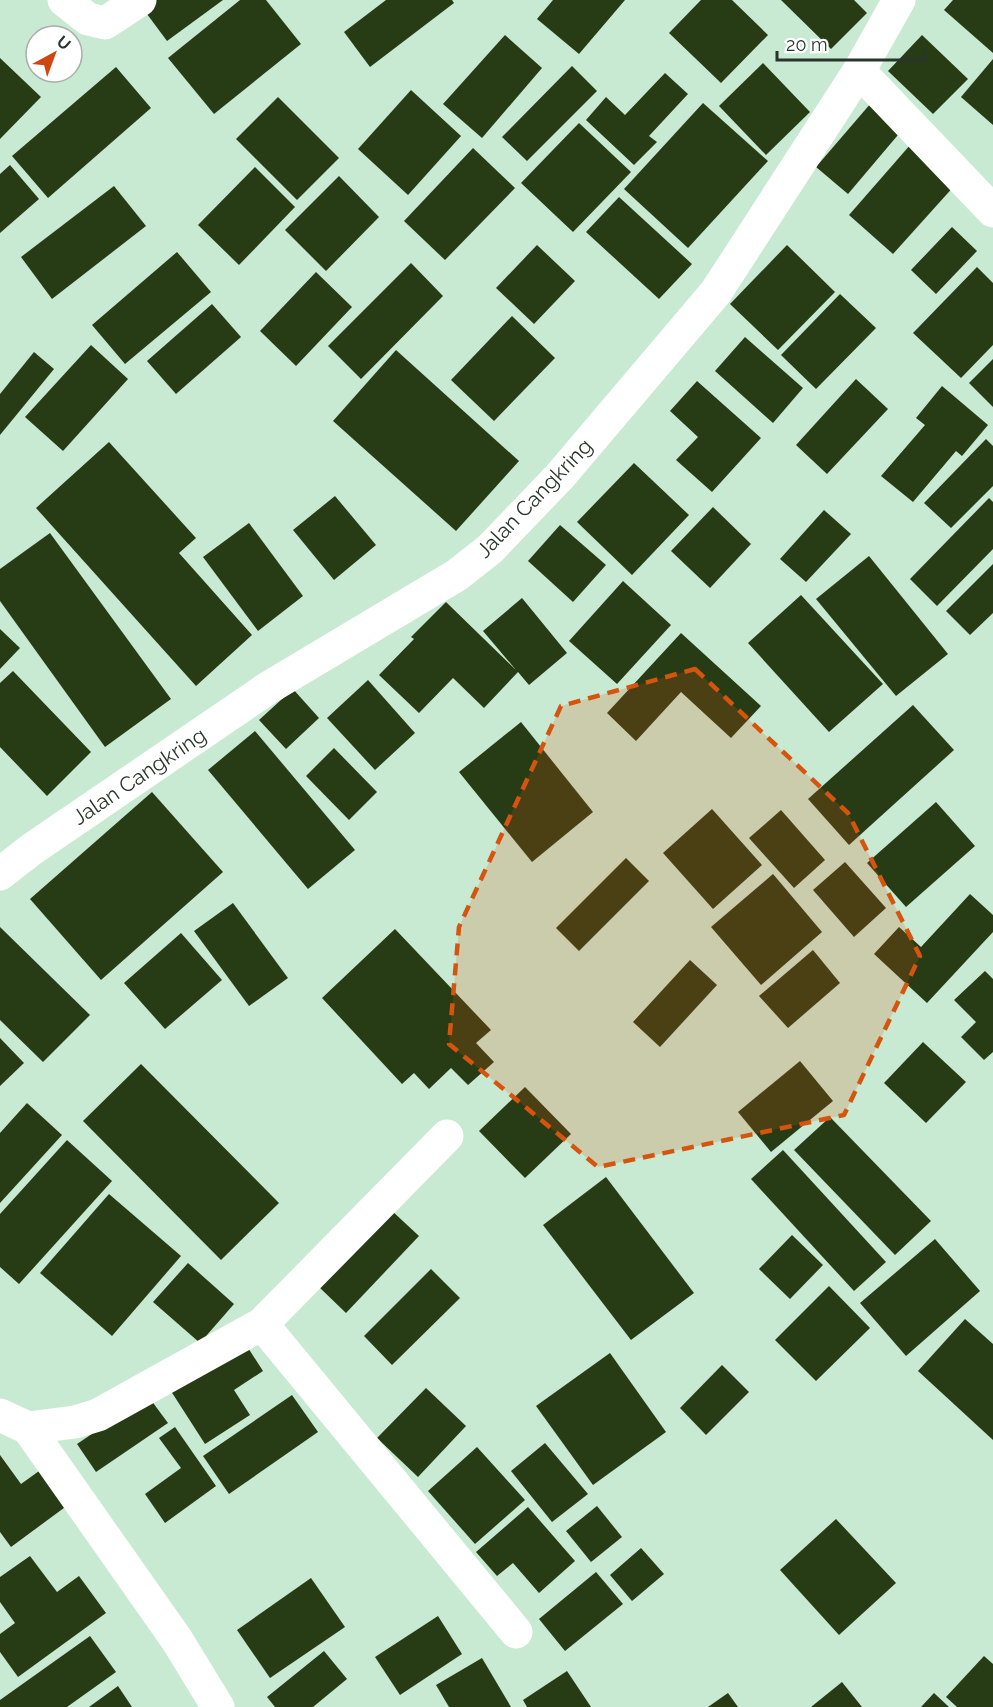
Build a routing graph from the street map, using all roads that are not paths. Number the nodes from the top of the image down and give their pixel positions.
1 (64, 0) edge
2 (140, 0) edge
3 (899, 0) edge
4 (859, 71) junction
5 (993, 211) edge
6 (0, 874) edge
7 (447, 1136) dead end
8 (262, 1324) junction
9 (14, 1421) edge
10 (516, 1632) dead end
11 (218, 1707) edge

1 - 2 street
3 - 4 street, Jalan Cangkring
4 - 5 street
4 - 6 street, Jalan Cangkring
7 - 8 street
8 - 9 street
8 - 10 street
9 - 11 street

